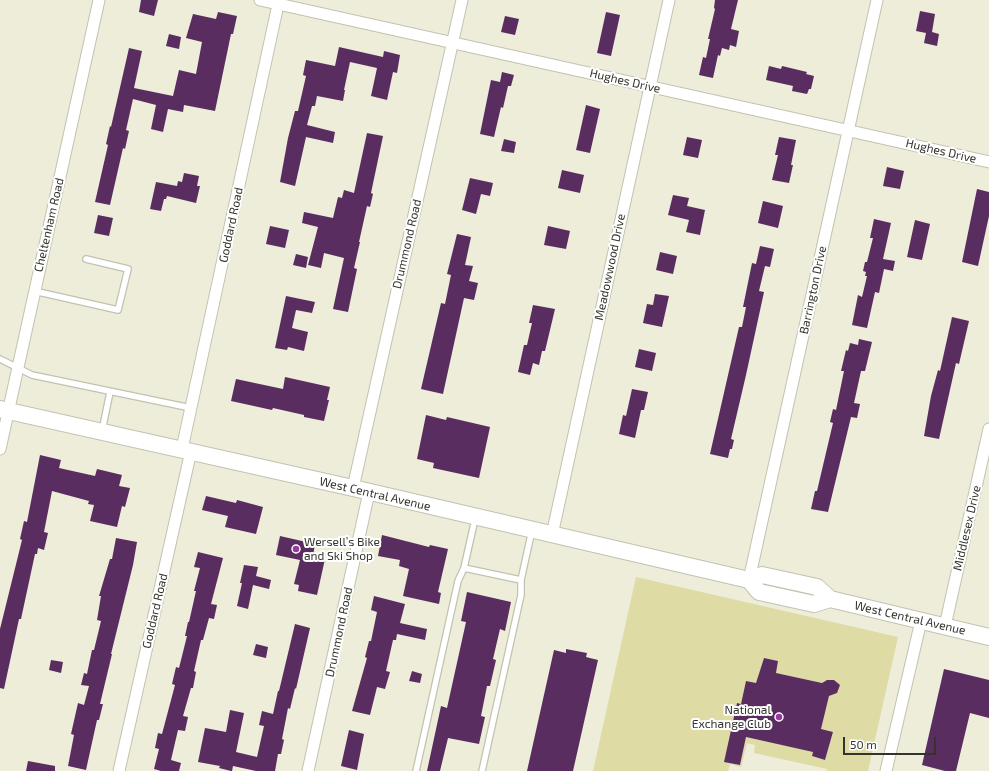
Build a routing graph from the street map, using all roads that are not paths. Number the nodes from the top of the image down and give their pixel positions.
1 (99, 0) edge
2 (260, 0) edge
3 (462, 0) edge
4 (669, 0) edge
5 (877, 0) edge
6 (279, 2) edge
7 (452, 43) junction
8 (650, 86) junction
9 (848, 130) junction
10 (989, 162) edge
11 (86, 259) dead end
12 (34, 291) junction
13 (0, 359) edge
14 (18, 368) junction
15 (110, 392) junction
16 (191, 408) junction
17 (4, 409) edge
18 (989, 429) edge
19 (102, 431) junction
20 (0, 449) edge
21 (186, 450) junction
22 (353, 488) junction
23 (370, 492) junction
24 (475, 517) junction
25 (532, 530) junction
26 (552, 535) junction
27 (464, 568) junction
28 (521, 580) junction
29 (749, 580) junction
30 (921, 621) junction
31 (945, 626) junction
32 (989, 637) edge
33 (119, 771) edge
34 (308, 771) edge
35 (416, 771) edge
36 (482, 771) edge
37 (886, 771) edge

1 - 12 street, Cheltenham Road
2 - 6 street, Hughes Drive
3 - 7 street, Drummond Road
4 - 8 street, Meadowwood Drive
5 - 9 street, Barrington Drive
6 - 7 street, Hughes Drive
6 - 16 street, Goddard Road
7 - 8 street, Hughes Drive
7 - 22 street, Drummond Road
8 - 9 street, Hughes Drive
8 - 26 street, Meadowwood Drive
9 - 10 street, Hughes Drive
9 - 29 street, Barrington Drive
11 - 12 lane
12 - 14 street, Cheltenham Road
13 - 14 lane
14 - 15 lane
14 - 17 street, Cheltenham Road
15 - 16 lane
15 - 19 lane
16 - 21 street, Goddard Road
17 - 19 main road, West Central Avenue
17 - 20 street, Cheltenham Road
18 - 31 street, Middlesex Drive
19 - 21 main road, West Central Avenue
21 - 22 main road, West Central Avenue
21 - 33 street, Goddard Road
22 - 23 main road, West Central Avenue
23 - 24 main road, West Central Avenue
23 - 34 street, Drummond Road
24 - 25 main road, West Central Avenue
24 - 27 lane
25 - 26 main road, West Central Avenue
25 - 28 lane
26 - 29 main road, West Central Avenue
27 - 28 lane
27 - 35 lane
28 - 36 lane
29 - 30 main road, West Central Avenue
30 - 31 main road, West Central Avenue
30 - 37 street
31 - 32 main road, West Central Avenue

